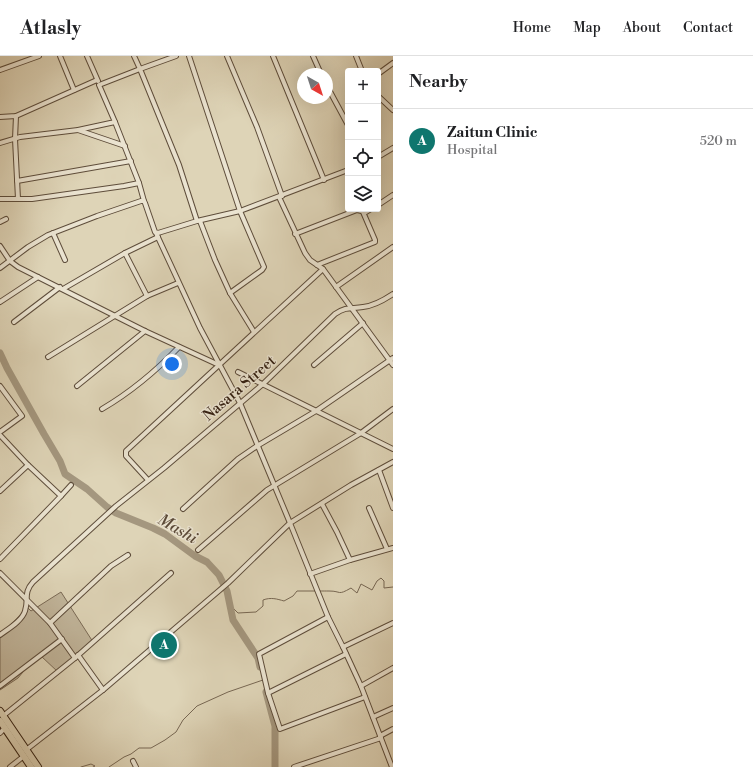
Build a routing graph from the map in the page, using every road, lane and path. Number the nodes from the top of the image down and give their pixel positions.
1 (39, 56) edge
2 (60, 56) edge
3 (87, 56) edge
4 (134, 56) edge
5 (176, 56) edge
6 (189, 56) edge
7 (227, 56) edge
8 (273, 56) edge
9 (313, 56) edge
10 (356, 56) edge
11 (393, 63) edge
12 (318, 68) edge
13 (361, 68) edge
14 (140, 69) junction
15 (0, 70) edge
16 (381, 72) edge
17 (97, 80) junction
18 (99, 85) junction
19 (74, 90) junction
20 (333, 97) edge
21 (381, 99) edge
22 (393, 102) edge
23 (388, 105) junction
24 (393, 110) edge
25 (16, 116) junction
26 (0, 117) edge
27 (345, 119) edge
28 (115, 122) junction
29 (78, 130) junction
30 (14, 139) junction
31 (0, 143) edge
32 (125, 146) junction
33 (393, 148) edge
34 (381, 155) edge
35 (131, 161) junction
36 (345, 171) edge
37 (324, 180) junction
38 (17, 181) junction
39 (139, 183) junction
40 (393, 195) edge
41 (281, 196) junction
42 (0, 199) edge
43 (18, 199) junction
44 (144, 201) junction
45 (381, 203) edge
46 (240, 211) junction
47 (352, 212) edge
48 (363, 212) edge
49 (6, 219) dead end
50 (199, 221) junction
51 (0, 222) edge
52 (52, 233) junction
53 (295, 234) junction
54 (157, 235) junction
55 (0, 246) edge
56 (393, 247) edge
57 (125, 253) junction
58 (65, 260) dead end
59 (10, 261) junction
60 (317, 265) junction
61 (0, 268) edge
62 (323, 269) junction
63 (38, 277) junction
64 (178, 283) junction
65 (336, 287) junction
66 (62, 288) junction
67 (230, 293) junction
68 (393, 294) edge
69 (147, 296) junction
70 (0, 302) edge
71 (351, 307) junction
72 (115, 316) junction
73 (14, 322) dead end
74 (363, 323) junction
75 (145, 331) junction
76 (254, 332) junction
77 (179, 347) junction
78 (48, 357) dead end
79 (391, 359) edge
80 (219, 365) junction
81 (393, 365) edge
82 (314, 366) dead end
83 (238, 372) dead end
84 (263, 384) junction
85 (0, 386) edge
86 (77, 386) dead end
87 (240, 404) junction
88 (102, 409) dead end
89 (393, 409) edge
90 (316, 411) junction
91 (0, 432) edge
92 (361, 433) junction
93 (0, 435) edge
94 (257, 446) junction
95 (393, 449) edge
96 (393, 462) edge
97 (28, 466) junction
98 (379, 470) junction
99 (148, 480) junction
100 (71, 484) dead end
101 (274, 484) junction
102 (0, 491) edge
103 (61, 496) junction
104 (322, 504) junction
105 (369, 508) dead end
106 (393, 508) edge
107 (183, 509) dead end
108 (290, 524) junction
109 (393, 548) edge
110 (387, 549) junction
111 (198, 550) dead end
112 (128, 555) dead end
113 (0, 559) edge
114 (350, 560) junction
115 (0, 574) edge
116 (171, 574) dead end
117 (310, 574) junction
118 (4, 578) junction
119 (0, 581) edge
120 (26, 600) junction
121 (328, 617) junction
122 (393, 622) edge
123 (50, 623) junction
124 (0, 635) edge
125 (62, 639) junction
126 (343, 646) junction
127 (346, 654) junction
128 (76, 656) junction
129 (393, 668) edge
130 (0, 686) edge
131 (361, 686) junction
132 (103, 690) junction
133 (268, 693) junction
134 (365, 697) junction
135 (393, 708) edge
136 (1, 716) edge
137 (373, 717) junction
138 (393, 729) edge
139 (3, 731) edge
140 (380, 737) junction
141 (25, 753) junction
142 (133, 762) dead end
143 (392, 764) edge
144 (10, 767) edge
145 (31, 767) edge
146 (38, 767) edge
147 (136, 767) edge
148 (294, 767) edge

1 - 15 street
2 - 19 street
3 - 17 street
4 - 14 street
5 - 14 street
6 - 46 street
7 - 41 street
8 - 37 street
9 - 12 street
10 - 13 street
11 - 16 street
14 - 18 street
14 - 50 street
17 - 18 street
17 - 19 street
18 - 28 street
19 - 25 street
20 - 27 street
21 - 23 street
22 - 23 street
23 - 24 street
25 - 26 street
25 - 30 street
28 - 29 street
28 - 32 street
29 - 30 street
29 - 32 street
30 - 31 street
30 - 38 street
32 - 35 street
33 - 34 street
35 - 38 street
35 - 39 street
36 - 37 street
37 - 41 street
38 - 43 street
39 - 43 street
39 - 44 street
40 - 45 street
41 - 46 street
41 - 53 street
42 - 43 street
44 - 52 street
44 - 54 street
46 - 50 street
46 - 67 street
47 - 53 street
48 - 60 street
49 - 51 street
50 - 54 street
50 - 67 street
52 - 58 street
52 - 59 street
53 - 60 street
54 - 57 street
54 - 64 street
55 - 59 street
56 - 65 street
57 - 66 street
57 - 69 street
59 - 61 street
59 - 63 street
60 - 62 street
62 - 65 street
62 - 76 street
63 - 66 street
63 - 70 street
64 - 69 street
64 - 80 street
65 - 71 street
66 - 72 street
66 - 73 street
67 - 76 street
68 - 71 street, Nasara Street
69 - 72 street
71 - 74 street
71 - 84 street, Nasara Street
72 - 75 street
72 - 78 street
74 - 79 street
74 - 82 street
75 - 77 street
75 - 86 street
76 - 80 street
77 - 80 street
77 - 88 street
79 - 81 street
79 - 90 street
80 - 87 street
80 - 99 street
83 - 84 street
84 - 87 street, Nasara Street
84 - 90 street
85 - 91 street
87 - 94 street
87 - 99 street, Nasara Street
89 - 92 street
90 - 92 street
90 - 94 street
92 - 95 street
92 - 101 street
93 - 97 street
94 - 101 street
94 - 107 street
96 - 98 street
97 - 102 street
97 - 103 street
98 - 104 street
98 - 106 street
99 - 120 street, Nasara Street
100 - 103 street
101 - 108 street
101 - 111 street
103 - 113 street
104 - 108 street
104 - 114 street
105 - 110 street
108 - 117 street
108 - 132 street
109 - 110 street
110 - 114 street
112 - 123 street
114 - 117 street
115 - 118 street
116 - 128 street
117 - 121 street
118 - 119 street
118 - 120 street
120 - 123 street
120 - 124 street, Nasara Street
121 - 126 street
121 - 133 street
122 - 126 street
123 - 125 street
125 - 128 street
125 - 130 street
126 - 127 street
127 - 131 street
127 - 133 street
128 - 132 street
128 - 136 street
129 - 131 street
131 - 134 street
132 - 141 street
133 - 134 street
134 - 137 street
135 - 137 street
136 - 139 highway
136 - 141 highway
137 - 140 street
138 - 140 street
139 - 141 highway
140 - 143 street
140 - 148 street
141 - 144 street
141 - 145 highway
141 - 146 highway
142 - 147 street

